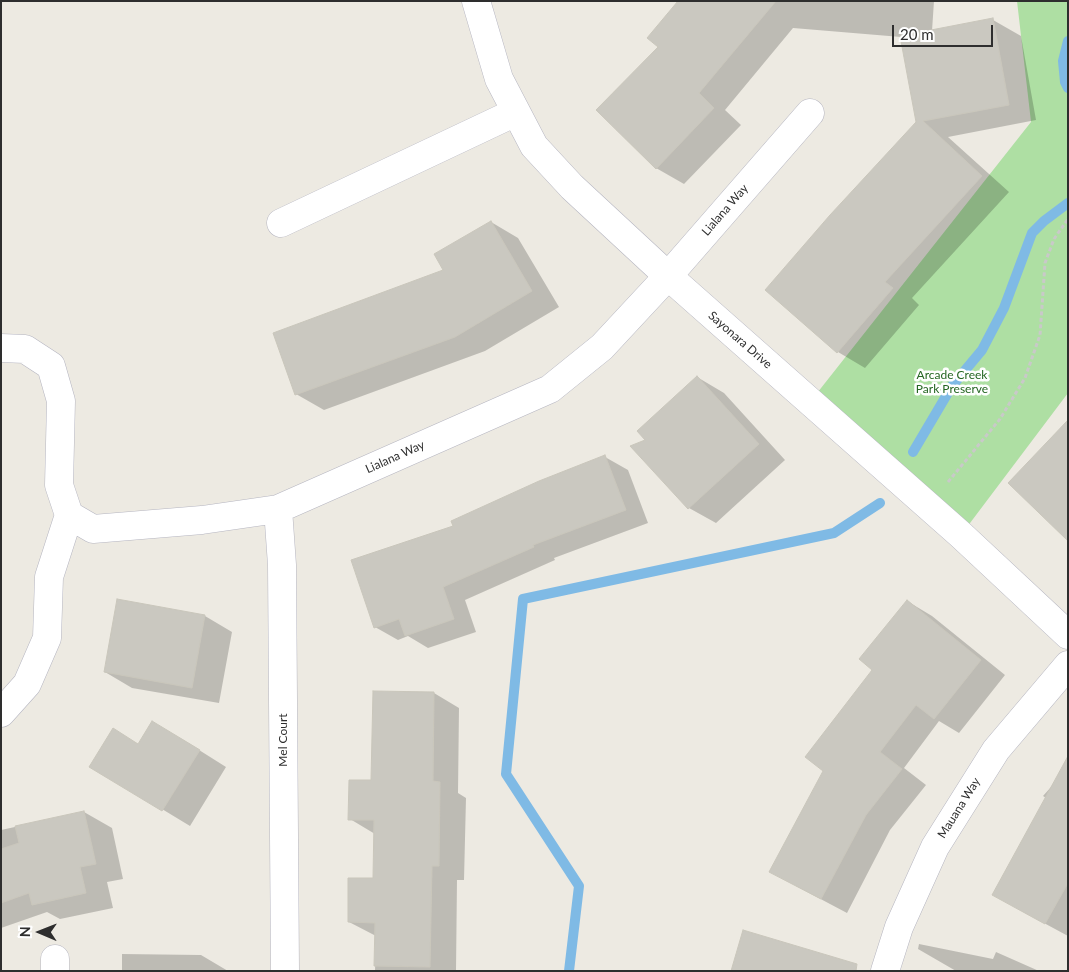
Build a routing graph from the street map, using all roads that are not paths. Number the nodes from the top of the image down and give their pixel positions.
1 (476, 1) edge
2 (516, 112) junction
3 (810, 113) dead end
4 (281, 224) dead end
5 (668, 276) junction
6 (1, 348) edge
7 (278, 510) junction
8 (70, 515) junction
9 (1068, 635) edge
10 (1068, 665) edge
11 (1, 713) edge
12 (285, 971) edge
13 (885, 971) edge

1 - 2 street, Sayonara Drive
2 - 4 street
2 - 5 street, Sayonara Drive
3 - 5 street, Lialana Way
5 - 7 street, Lialana Way
5 - 9 street, Sayonara Drive
6 - 8 street
7 - 8 street, Lialana Way
7 - 12 street, Mel Court
8 - 11 street
10 - 13 street, Mauana Way

